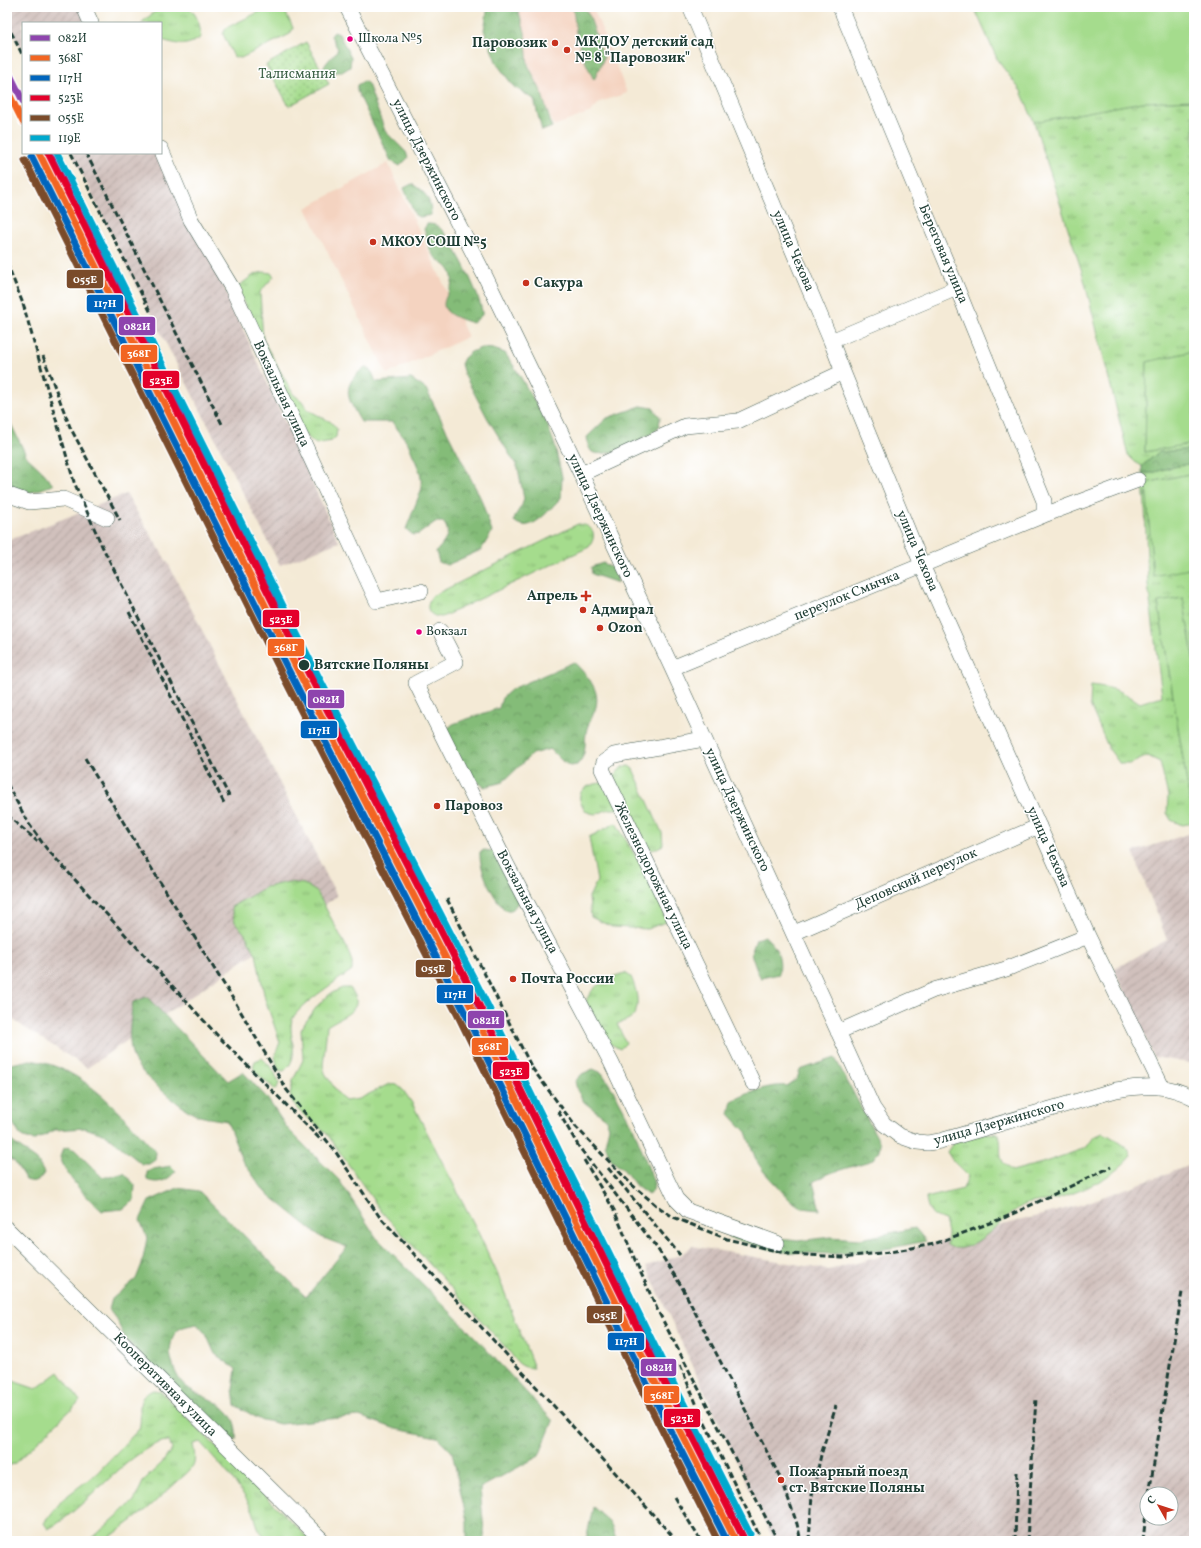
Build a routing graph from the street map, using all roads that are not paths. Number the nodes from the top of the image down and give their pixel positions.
1 (84, 7) edge
2 (348, 7) edge
3 (690, 7) edge
4 (840, 7) edge
5 (91, 22) edge
6 (162, 151) edge
7 (958, 288) junction
8 (831, 341) junction
9 (843, 372) junction
10 (580, 474) junction
11 (1138, 480) dead end
12 (7, 493) edge
13 (1044, 508) junction
14 (106, 518) dead end
15 (922, 565) junction
16 (421, 591) dead end
17 (440, 631) dead end
18 (672, 668) junction
19 (704, 739) junction
20 (1039, 826) junction
21 (794, 933) junction
22 (1088, 936) junction
23 (838, 1032) junction
24 (753, 1083) dead end
25 (1162, 1087) junction
26 (1194, 1098) edge
27 (7, 1229) edge
28 (777, 1243) dead end
29 (323, 1541) edge

1 - 5 street
2 - 10 street, улица Дзержинского
3 - 8 street, улица Чехова
4 - 7 street, Береговая улица
6 - 16 street, Вокзальная улица
7 - 8 street
7 - 13 street, Береговая улица
8 - 9 street, улица Чехова
9 - 10 street
9 - 15 street, улица Чехова
10 - 18 street, улица Дзержинского
11 - 13 street, переулок Смычка
12 - 14 street
13 - 15 street, переулок Смычка
15 - 18 street, переулок Смычка
15 - 20 street, улица Чехова
17 - 28 street, Вокзальная улица
18 - 19 street, улица Дзержинского
19 - 21 street, улица Дзержинского
19 - 24 street, Железнодорожная улица
20 - 21 street, Деповский переулок
20 - 22 street, улица Чехова
21 - 23 street, улица Дзержинского
22 - 23 street
22 - 25 street, улица Чехова
23 - 25 street, улица Дзержинского
25 - 26 street, улица Дзержинского
27 - 29 street, Кооперативная улица

